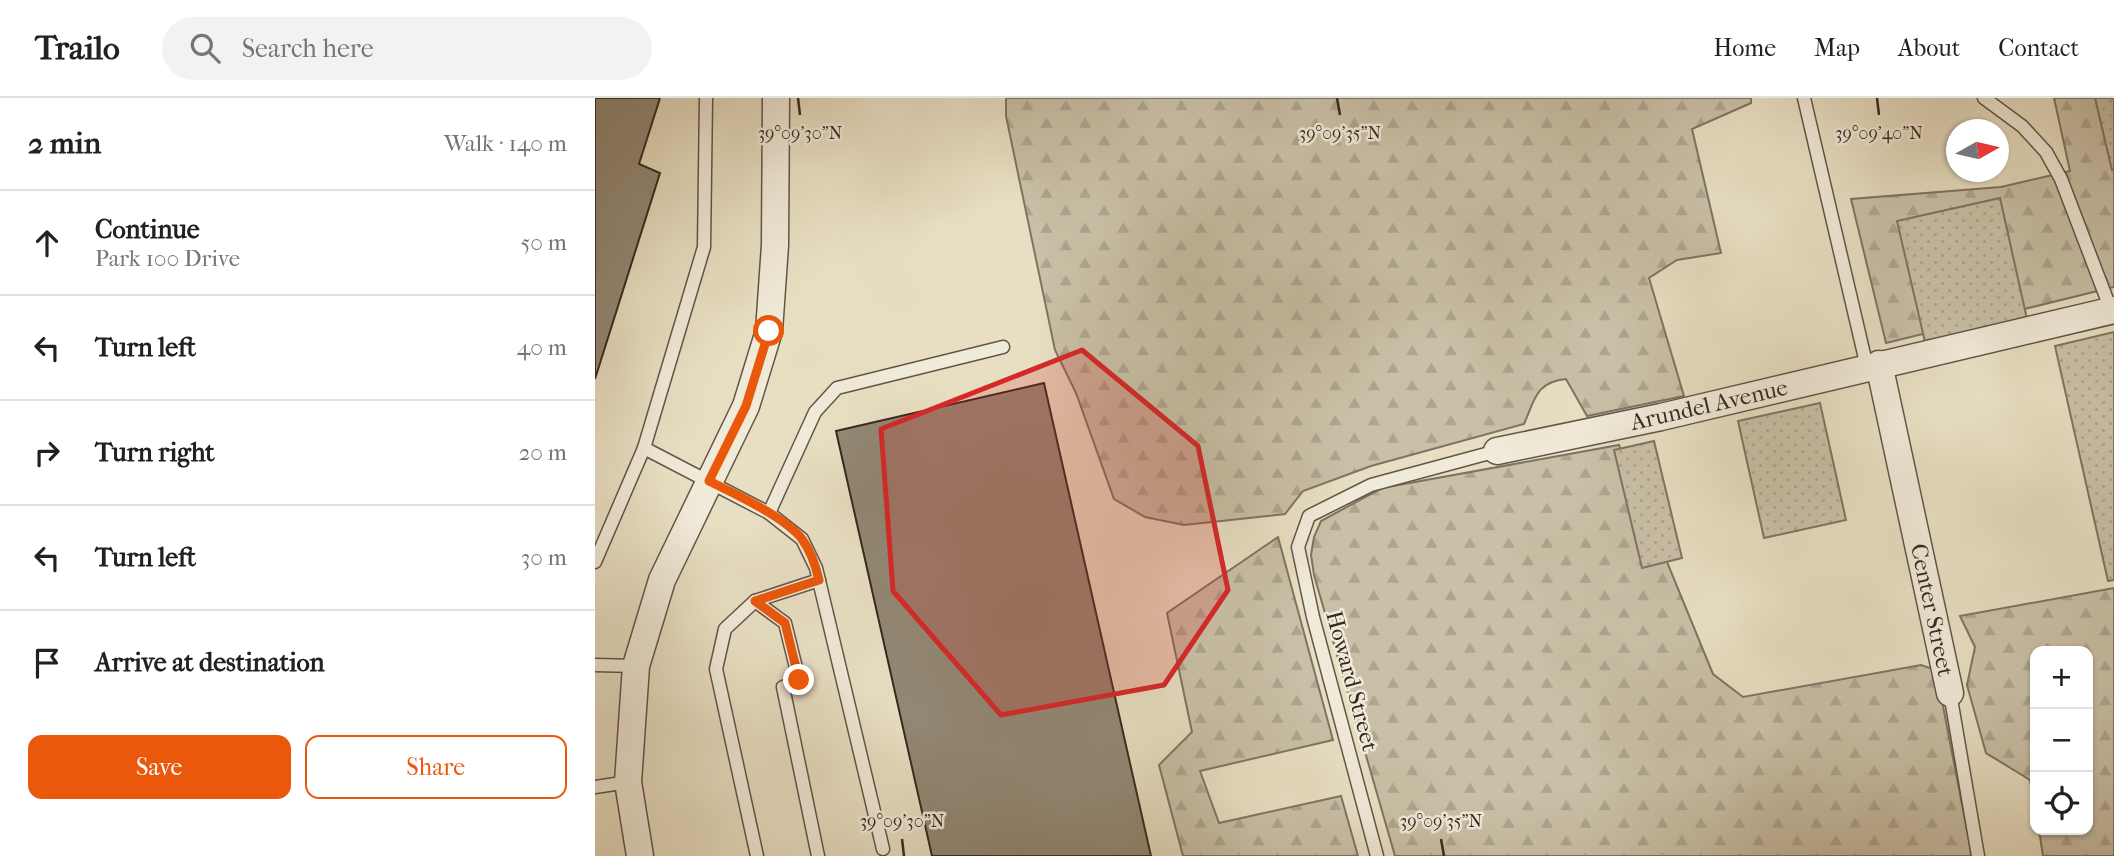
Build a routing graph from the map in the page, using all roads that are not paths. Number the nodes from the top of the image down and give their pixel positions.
1 (706, 98) edge
2 (776, 98) edge
3 (1804, 98) edge
4 (1984, 98) edge
5 (2113, 310) edge
6 (1003, 347) dead end
7 (1873, 366) junction
8 (643, 448) junction
9 (1497, 451) joint
10 (709, 481) junction
11 (769, 513) junction
12 (1309, 516) joint
13 (595, 562) edge
14 (819, 580) junction
15 (755, 601) junction
16 (595, 665) edge
17 (636, 666) junction
18 (1950, 693) joint
19 (628, 782) junction
20 (595, 787) edge
21 (883, 849) dead end
22 (640, 856) edge
23 (757, 856) edge
24 (818, 856) edge
25 (1377, 856) edge
26 (1978, 856) edge

1 - 8 lane
2 - 10 street
3 - 7 lane
4 - 5 lane
5 - 7 street, Arundel Avenue
6 - 11 lane
7 - 9 street, Arundel Avenue
7 - 18 street, Center Street
8 - 10 lane
8 - 13 lane
9 - 12 lane, Arundel Avenue
10 - 11 lane
10 - 17 street
11 - 14 lane
12 - 25 lane, Howard Street
14 - 15 lane
14 - 21 lane
15 - 23 lane
15 - 24 lane
16 - 17 lane
17 - 19 street
18 - 26 lane, Center Street
19 - 20 lane
19 - 22 street

